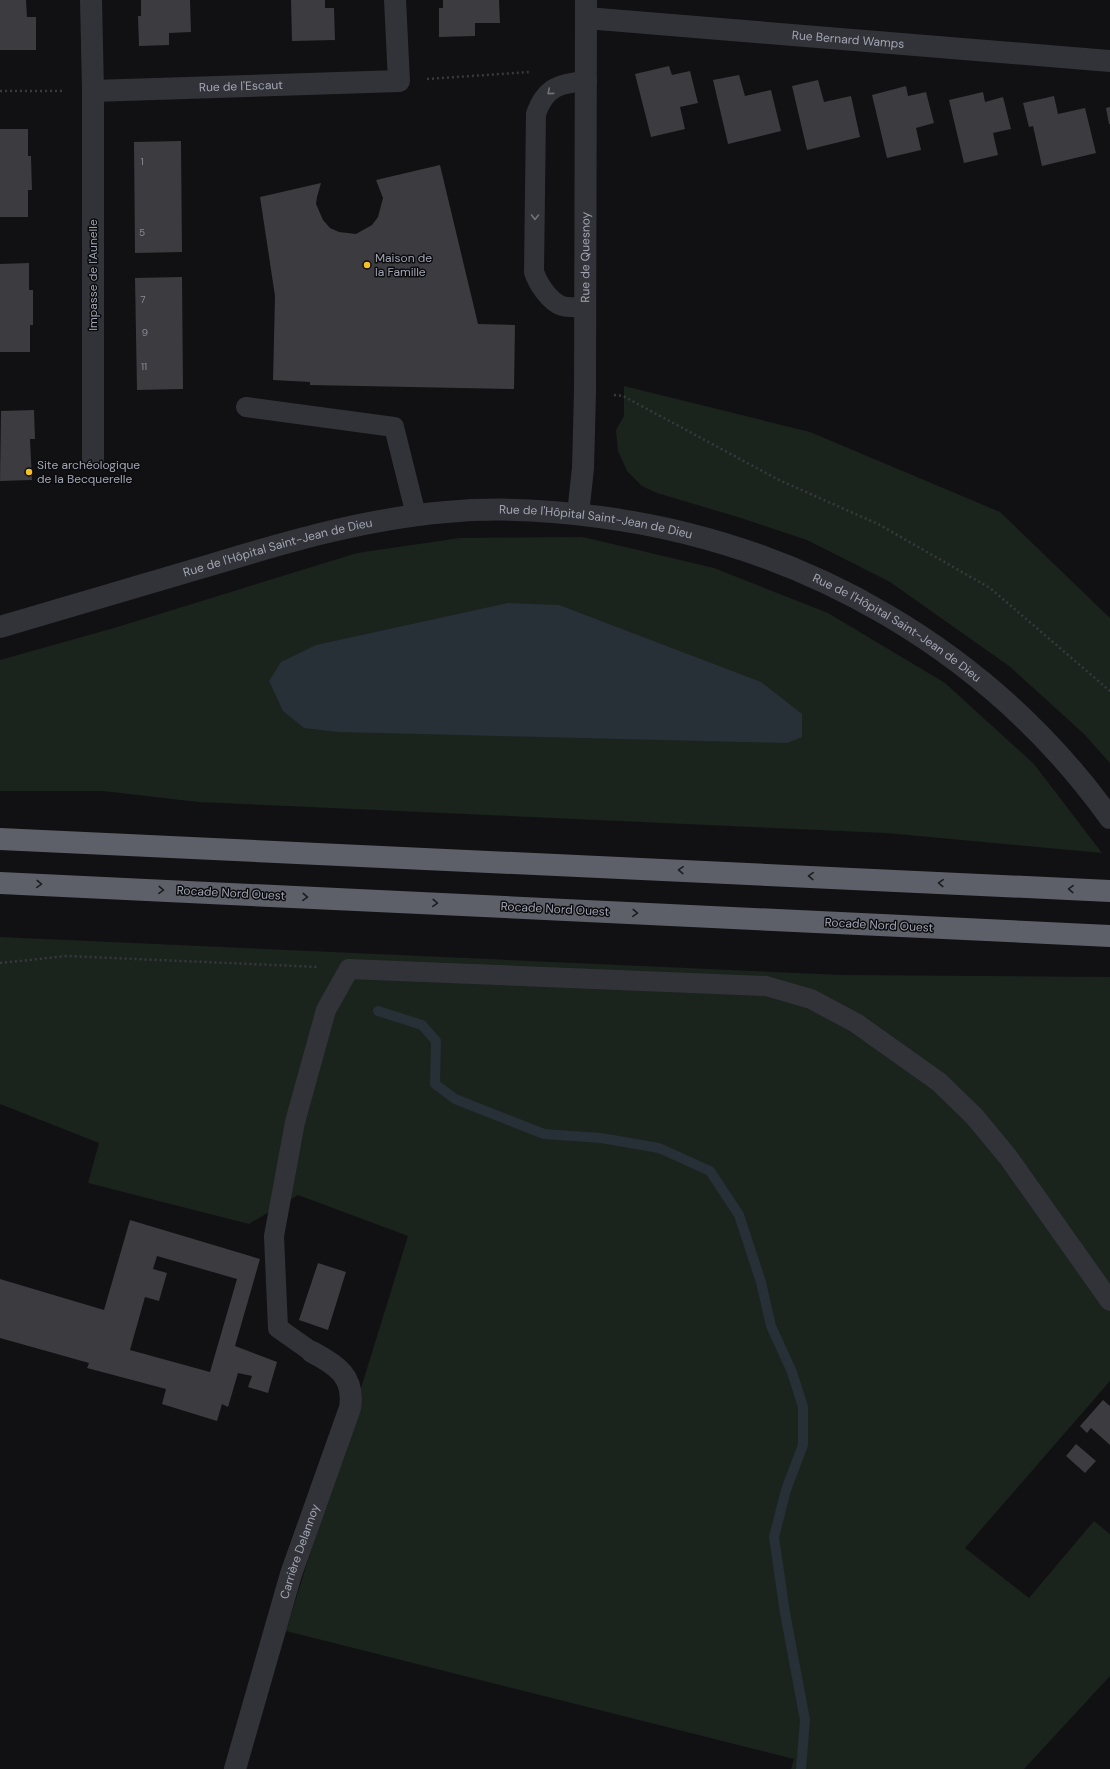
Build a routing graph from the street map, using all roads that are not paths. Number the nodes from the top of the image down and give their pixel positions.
1 (91, 0) edge
2 (395, 0) edge
3 (586, 9) edge
4 (1110, 61) edge
5 (587, 81) junction
6 (93, 91) junction
7 (585, 308) junction
8 (246, 407) dead end
9 (93, 459) dead end
10 (578, 514) junction
11 (416, 516) junction
12 (0, 627) edge
13 (1104, 810) edge
14 (0, 839) edge
15 (0, 883) edge
16 (1110, 891) edge
17 (1110, 936) edge
18 (1110, 1301) edge
19 (312, 1352) joint
20 (235, 1769) edge

1 - 6 street
2 - 6 street, Rue de l'Escaut
3 - 4 street, Rue Bernard Wamps
3 - 5 street, Rue de Quesnoy
5 - 7 street, Rue de Quesnoy
5 -> 7 lane
6 - 9 street, Impasse de l'Aunelle
7 - 10 street, Rue de Quesnoy
8 - 11 lane
10 - 11 street, Rue de l'Hôpital Saint-Jean de Dieu
10 - 13 street, Rue de l'Hôpital Saint-Jean de Dieu
11 - 12 street, Rue de l'Hôpital Saint-Jean de Dieu
16 -> 14 highway
15 -> 17 highway, Rocade Nord Ouest
18 - 19 lane
19 - 20 street, Carrière Delannoy

